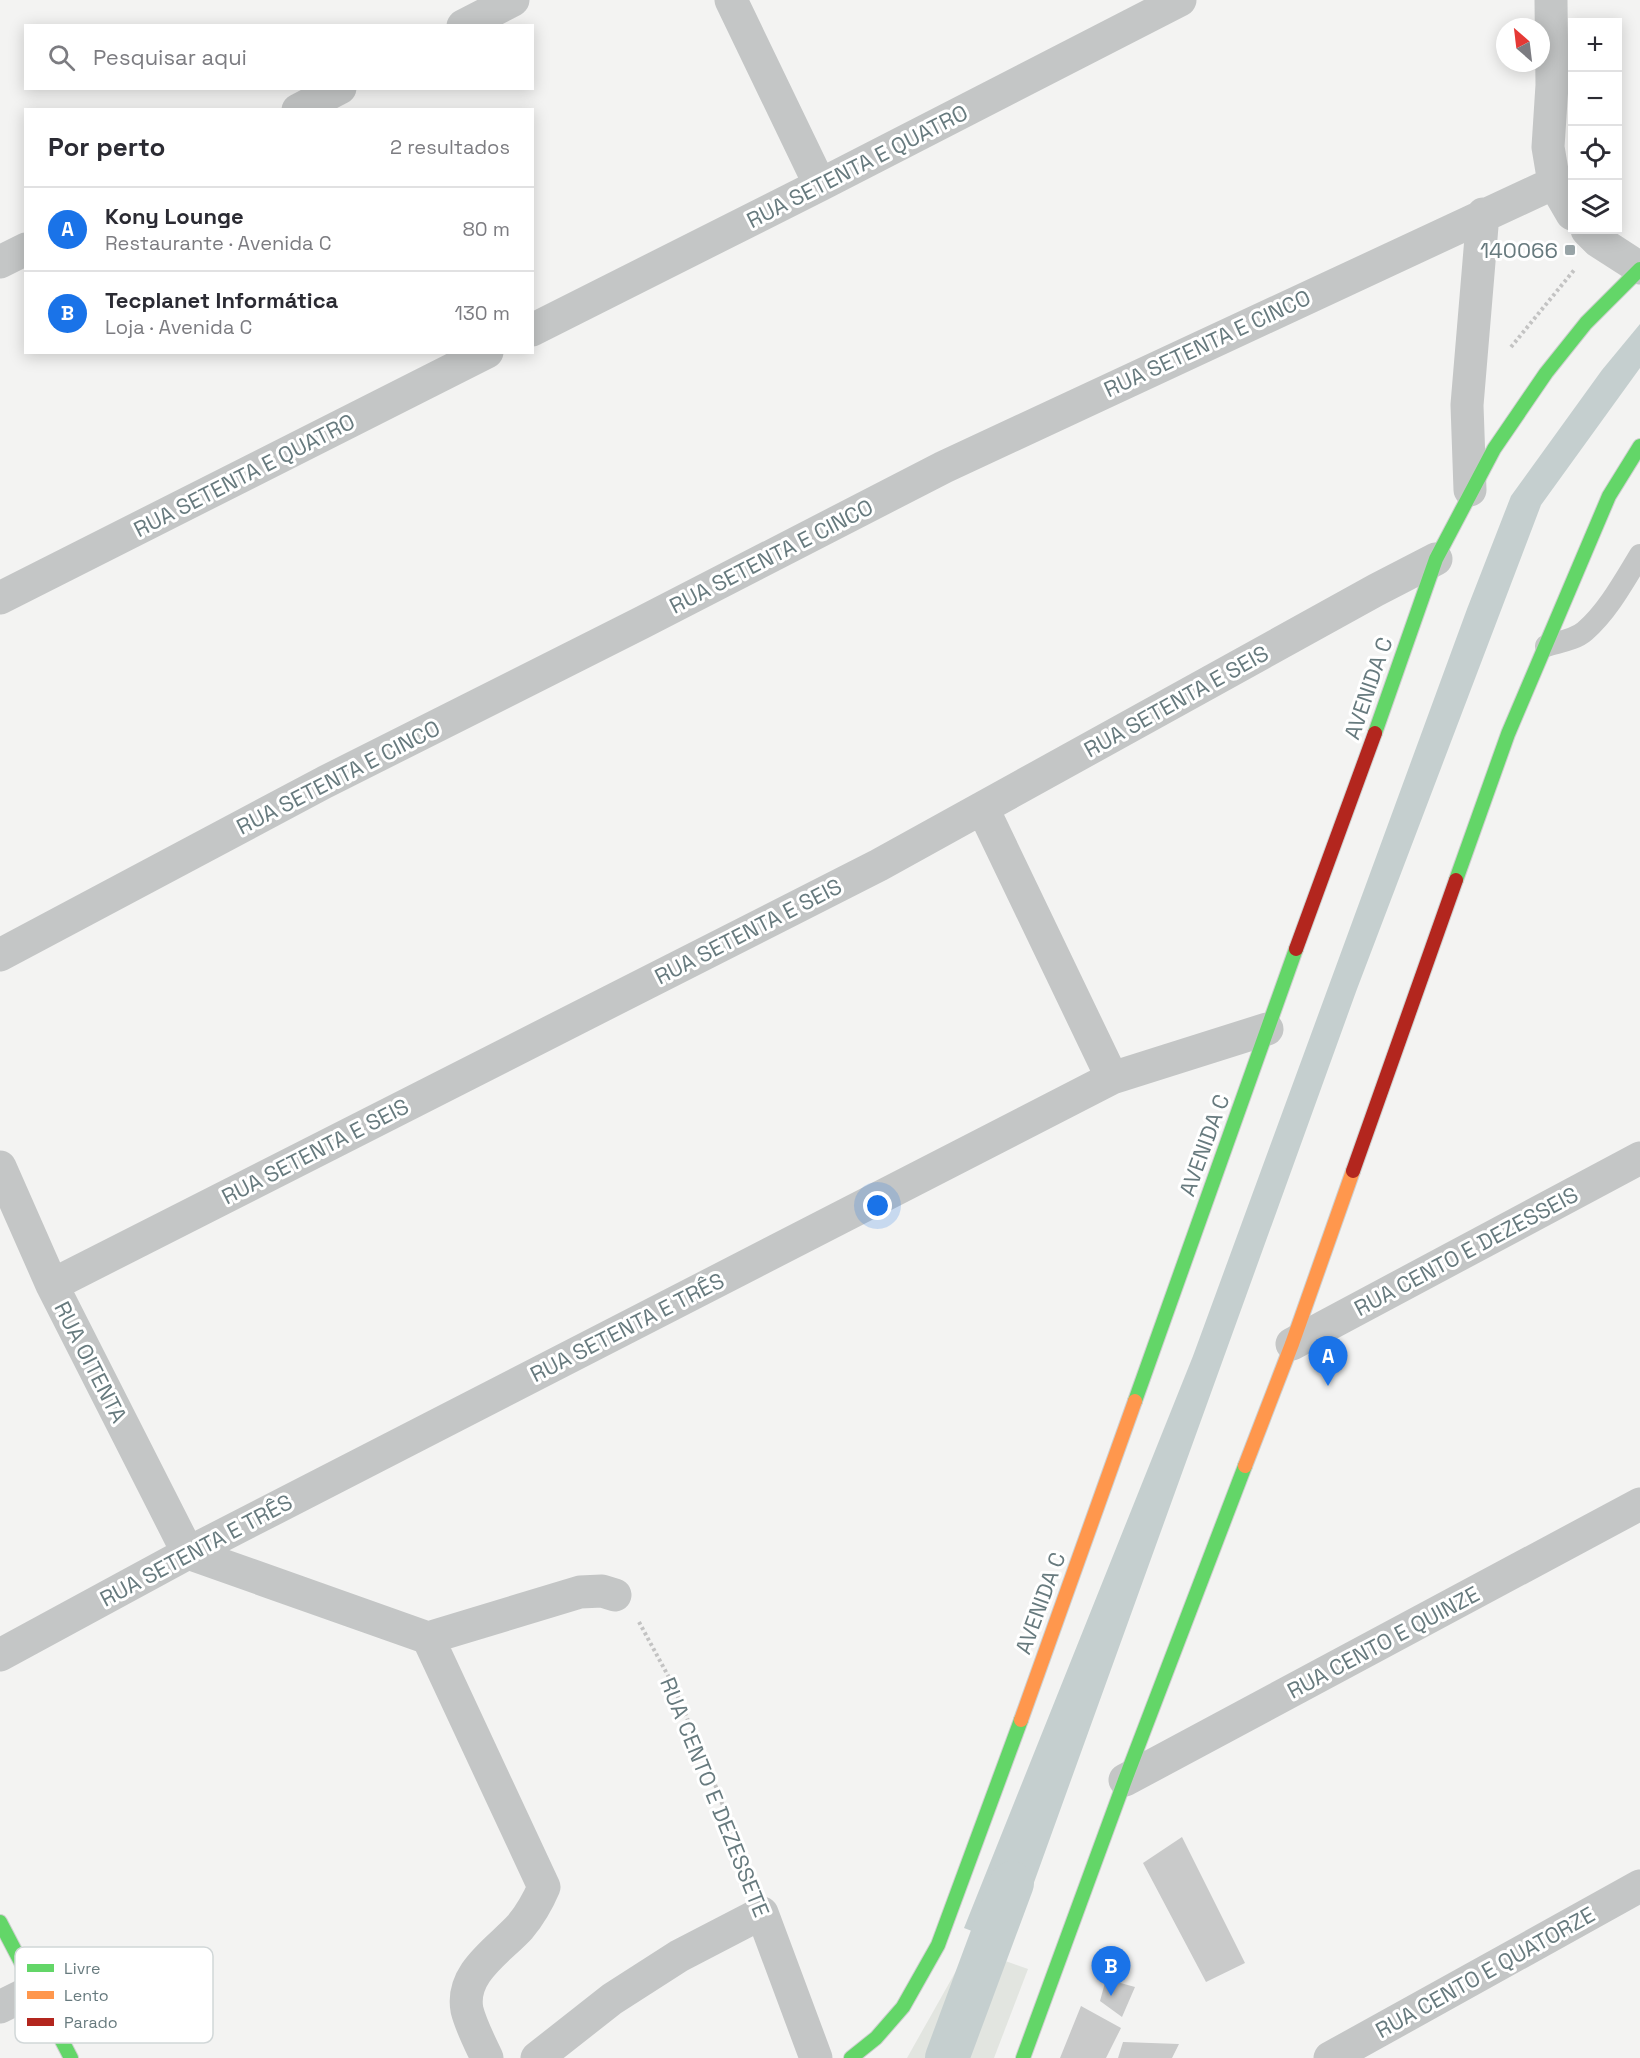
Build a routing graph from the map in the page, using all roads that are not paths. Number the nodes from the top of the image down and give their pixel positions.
1 (513, 0) edge
2 (731, 0) edge
3 (1180, 0) edge
4 (1551, 0) edge
5 (467, 24) edge
6 (336, 90) edge
7 (302, 108) edge
8 (1554, 183) junction
9 (820, 185) junction
10 (1568, 207) edge
11 (1483, 214) junction
12 (1592, 235) edge
13 (24, 250) edge
14 (0, 262) edge
15 (1640, 269) edge
16 (534, 329) edge
17 (484, 354) edge
18 (1640, 446) edge
19 (1470, 490) junction
20 (1640, 555) edge
21 (1436, 559) junction
22 (0, 598) edge
23 (1546, 646) junction
24 (983, 809) junction
25 (0, 955) edge
26 (1267, 1029) junction
27 (1112, 1078) junction
28 (1640, 1158) edge
29 (0, 1167) edge
30 (52, 1285) junction
31 (1292, 1344) junction
32 (1640, 1504) edge
33 (188, 1553) junction
34 (615, 1595) road end
35 (428, 1638) junction
36 (0, 1654) edge
37 (1125, 1780) junction
38 (1640, 1886) edge
39 (0, 1922) edge
40 (15, 1952) edge
41 (15, 2000) edge
42 (0, 2007) edge
43 (63, 2043) edge
44 (71, 2058) edge
45 (487, 2058) edge
46 (537, 2058) edge
47 (816, 2058) edge
48 (851, 2058) edge
49 (1023, 2058) edge
50 (1330, 2058) edge

1 - 5 street
2 - 9 street
3 - 9 street, RUA SETENTA E QUATRO
4 - 8 street
6 - 7 street
8 - 10 street
8 - 11 street, RUA SETENTA E CINCO
9 - 16 street, RUA SETENTA E QUATRO
11 - 19 street
11 - 25 street, RUA SETENTA E CINCO
12 - 15 street
13 - 14 street
15 - 19 main road, AVENIDA C
17 - 22 street, RUA SETENTA E QUATRO
18 - 23 main road
19 - 21 main road, AVENIDA C
20 - 23 lane
21 - 24 street, RUA SETENTA E SEIS
21 - 26 main road, AVENIDA C
23 - 31 main road
24 - 27 street
24 - 30 street, RUA SETENTA E SEIS
26 - 27 street, RUA SETENTA E TRÊS
26 - 48 main road, AVENIDA C
27 - 33 street, RUA SETENTA E TRÊS
28 - 31 street, RUA CENTO E DEZESSEIS
29 - 30 street, RUA OITENTA
30 - 33 street, RUA OITENTA
31 - 37 main road
32 - 37 street, RUA CENTO E QUINZE
33 - 35 street
33 - 36 street, RUA SETENTA E TRÊS
34 - 35 street
35 - 45 street
37 - 49 main road
38 - 50 street, RUA CENTO E QUATORZE
39 - 40 main road
41 - 42 street
43 - 44 main road
46 - 47 street, RUA CENTO E DEZESSETE

